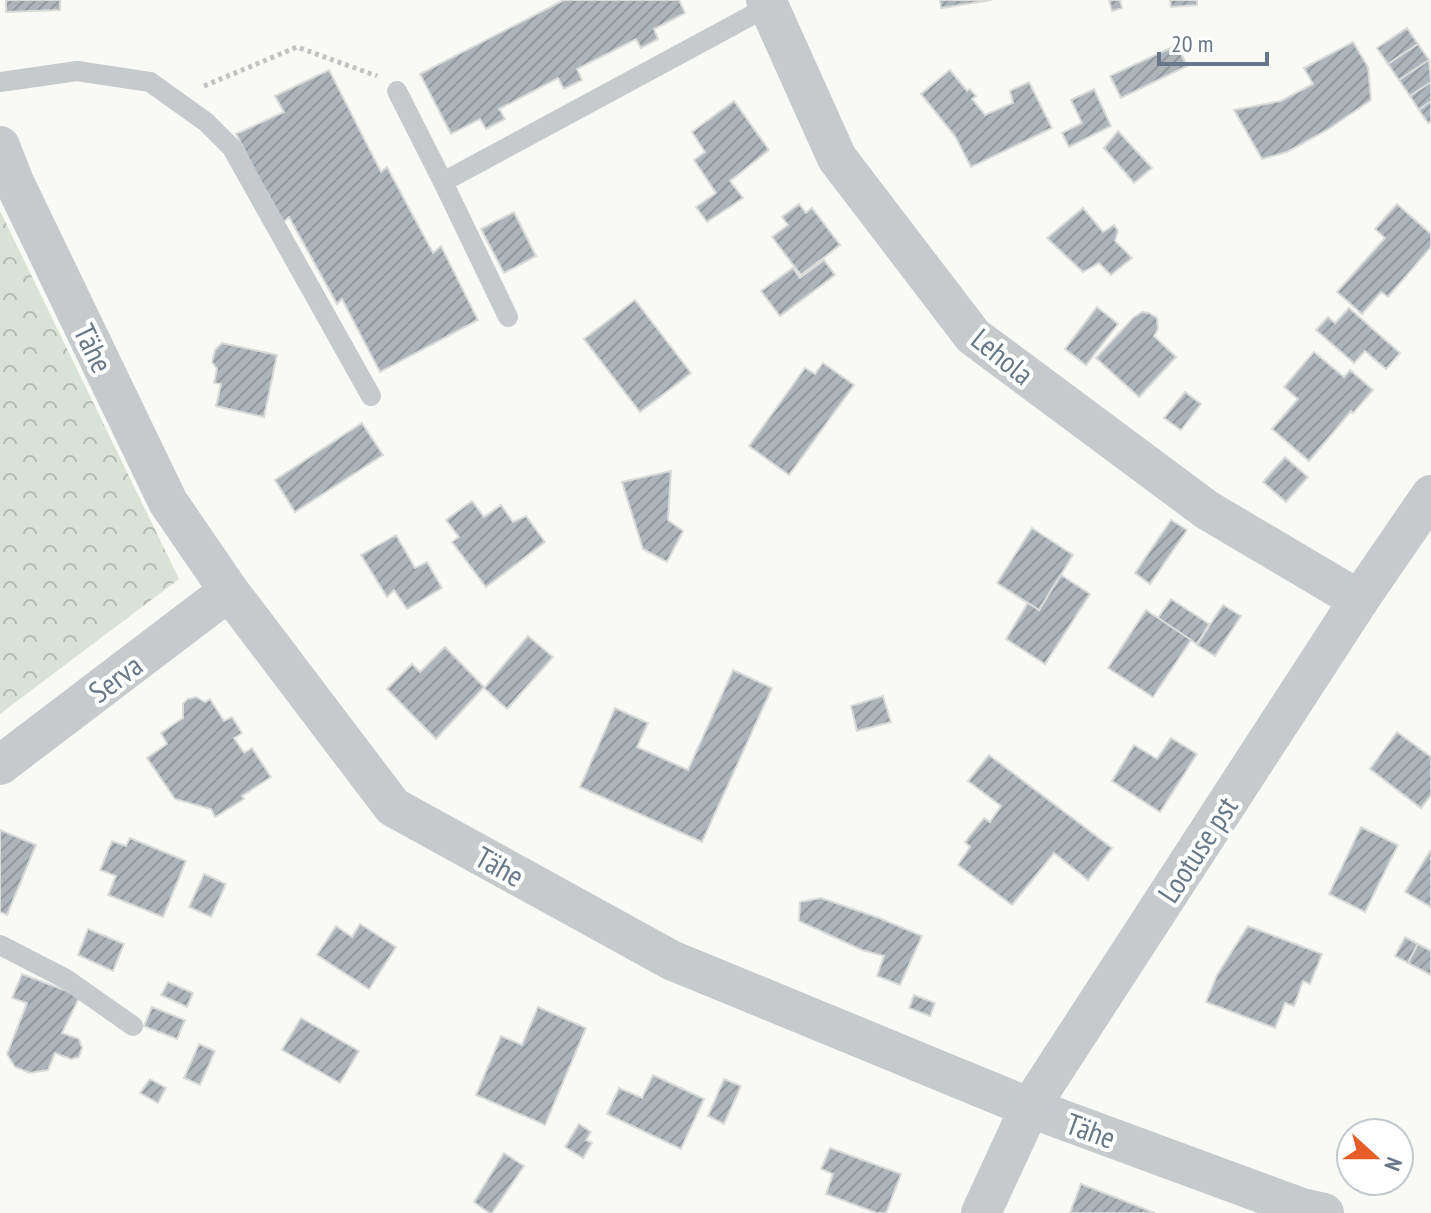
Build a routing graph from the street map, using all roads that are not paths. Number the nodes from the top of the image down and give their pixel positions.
1 (768, 3) edge
2 (0, 82) edge
3 (397, 91) road end
4 (0, 146) edge
5 (443, 182) junction
6 (508, 317) dead end
7 (371, 396) dead end
8 (1431, 495) edge
9 (229, 591) junction
10 (1359, 600) junction
11 (0, 765) edge
12 (0, 945) edge
13 (133, 1026) dead end
14 (1030, 1107) junction
15 (981, 1213) edge
16 (1324, 1213) edge

1 - 5 lane
1 - 10 street, Lehola
2 - 7 lane
3 - 5 lane
4 - 9 street, Tähe
5 - 6 lane
8 - 10 street, Lootuse pst
9 - 11 street, Serva
9 - 14 street, Tähe
10 - 14 street, Lootuse pst
12 - 13 lane
14 - 15 street, Lootuse pst
14 - 16 street, Tähe

